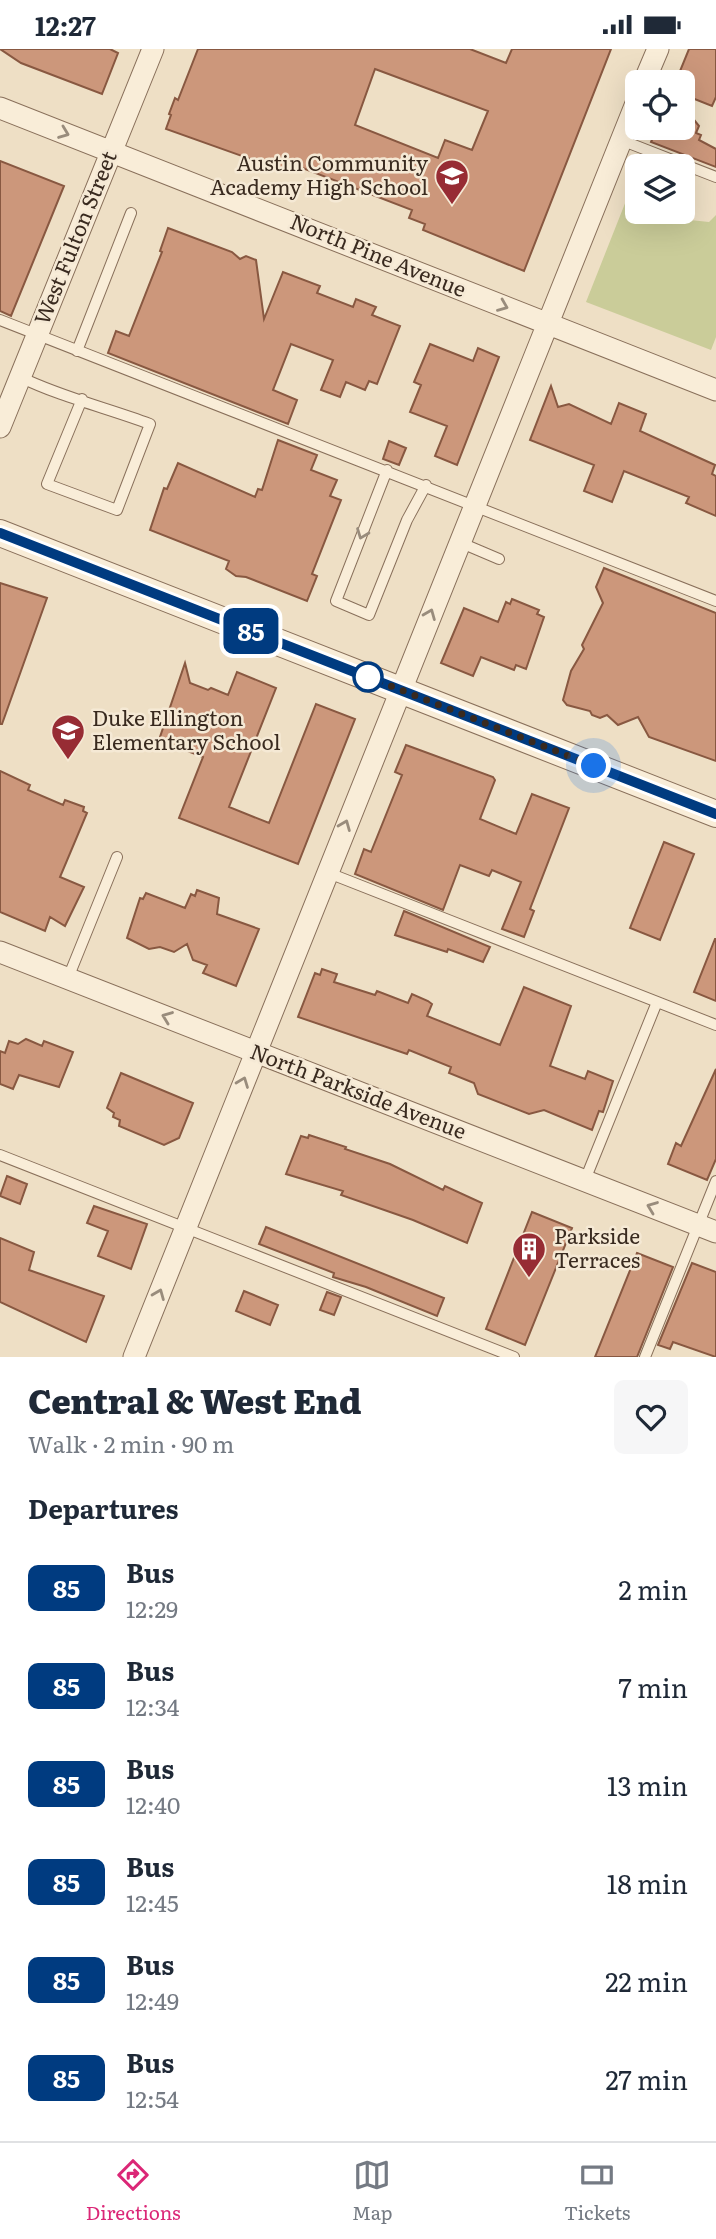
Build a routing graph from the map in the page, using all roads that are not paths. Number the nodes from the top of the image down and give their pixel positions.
1 (153, 49) edge
2 (658, 49) edge
3 (649, 70) edge
4 (0, 108) edge
5 (625, 130) edge
6 (621, 140) junction
7 (111, 151) junction
8 (716, 177) edge
9 (131, 213) dead end
10 (0, 320) edge
11 (547, 324) junction
12 (37, 335) junction
13 (77, 351) junction
14 (20, 377) junction
15 (716, 390) edge
16 (82, 399) junction
17 (0, 427) edge
18 (387, 470) junction
19 (426, 485) junction
20 (474, 504) junction
21 (0, 533) edge
22 (459, 542) junction
23 (499, 559) dead end
24 (716, 601) edge
25 (399, 689) junction
26 (716, 814) edge
27 (117, 857) dead end
28 (326, 872) junction
29 (0, 952) edge
30 (68, 978) junction
31 (657, 1002) junction
32 (716, 1025) edge
33 (255, 1051) junction
34 (0, 1155) edge
35 (584, 1180) junction
36 (716, 1181) edge
37 (185, 1227) junction
38 (707, 1228) edge
39 (134, 1357) edge
40 (514, 1357) edge
41 (645, 1357) edge

1 - 7 street, West Fulton Street
2 - 3 street
4 -> 7 street, North Pine Avenue
5 - 6 street
6 - 8 lane
6 - 11 street
7 -> 11 street, North Pine Avenue
7 - 12 street, West Fulton Street
9 - 13 lane
10 - 12 lane
11 - 15 street, North Pine Avenue
11 - 20 street
12 - 13 lane
12 - 14 street, West Fulton Street
13 - 18 lane
14 - 16 lane
14 - 17 street, West Fulton Street
16 - 16 lane
18 - 19 lane
18 -> 19 lane
19 - 20 lane
20 - 22 street
20 - 24 lane
21 - 25 street
22 - 23 lane
25 -> 22 street
25 - 26 street
28 -> 25 street
27 - 30 lane
28 - 31 lane
28 - 33 street
29 - 30 street, North Parkside Avenue
33 -> 30 street, North Parkside Avenue
31 - 32 lane
31 - 35 lane
33 - 35 street, North Parkside Avenue
37 -> 33 street
34 - 37 lane
38 -> 35 street, North Parkside Avenue
36 - 38 lane
39 -> 37 street
37 - 40 lane
38 - 41 lane

